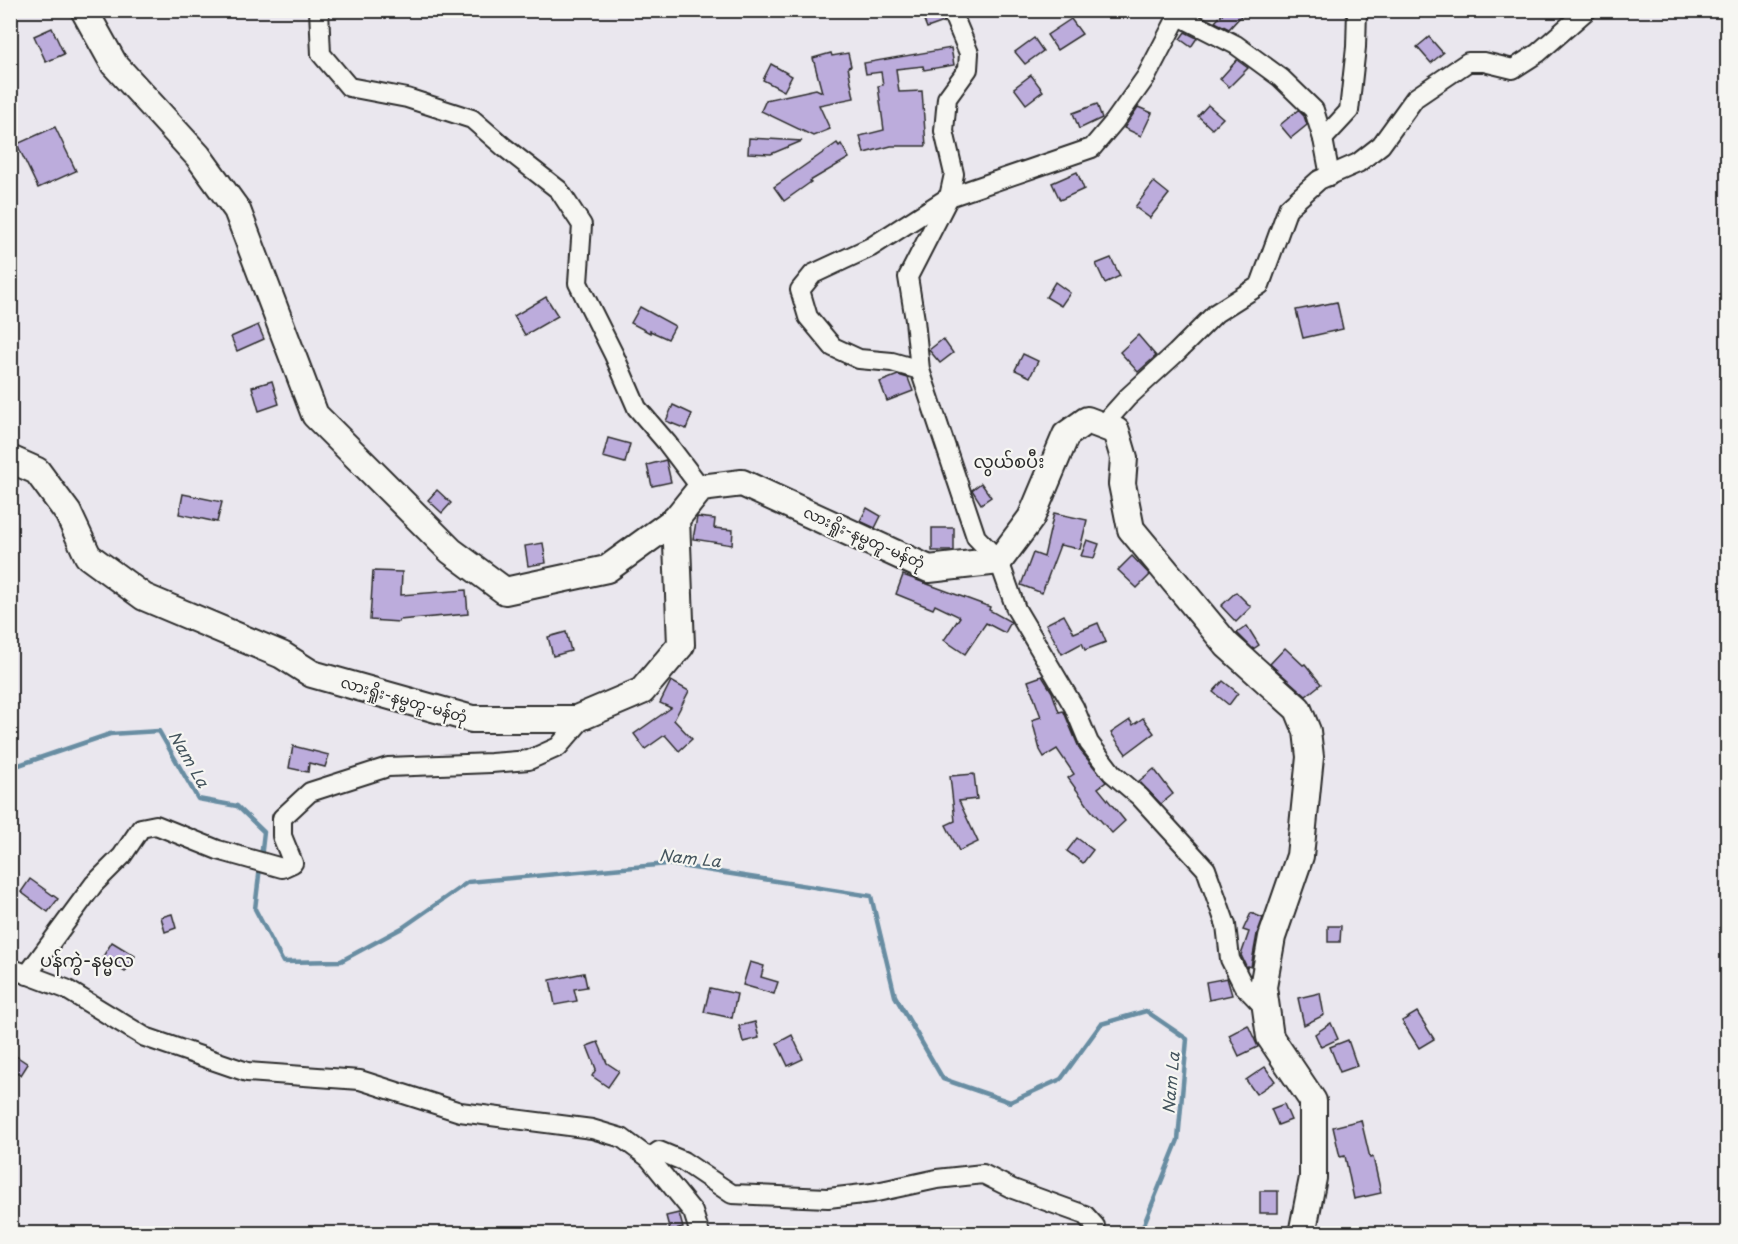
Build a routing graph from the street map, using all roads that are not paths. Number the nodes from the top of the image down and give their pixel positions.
1 (84, 10) edge
2 (320, 10) edge
3 (951, 10) edge
4 (1357, 10) edge
5 (1587, 10) edge
6 (1180, 14) edge
7 (1323, 139) junction
8 (1330, 176) junction
9 (949, 197) junction
10 (920, 370) junction
11 (1102, 426) junction
12 (10, 459) edge
13 (701, 488) junction
14 (676, 519) junction
15 (999, 561) junction
16 (585, 716) junction
17 (19, 972) edge
18 (1266, 1009) junction
19 (649, 1158) junction
20 (700, 1233) edge
21 (1094, 1233) edge
22 (1302, 1233) edge

1 - 14 main road
2 - 13 street
3 - 9 street
4 - 7 street
5 - 8 street
6 - 7 street
6 - 9 street
7 - 8 street
8 - 11 street
9 - 10 street
9 - 10 street
10 - 15 street
11 - 15 main road
11 - 18 main road
12 - 16 main road, လားရှိုး-နမ္မတူ-မန်တုံ
13 - 14 main road
13 - 15 main road, လားရှိုး-နမ္မတူ-မန်တုံ
14 - 16 main road, လားရှိုး-နမ္မတူ-မန်တုံ
15 - 18 street
16 - 17 street
17 - 19 street
18 - 22 main road
19 - 20 street
19 - 21 street

